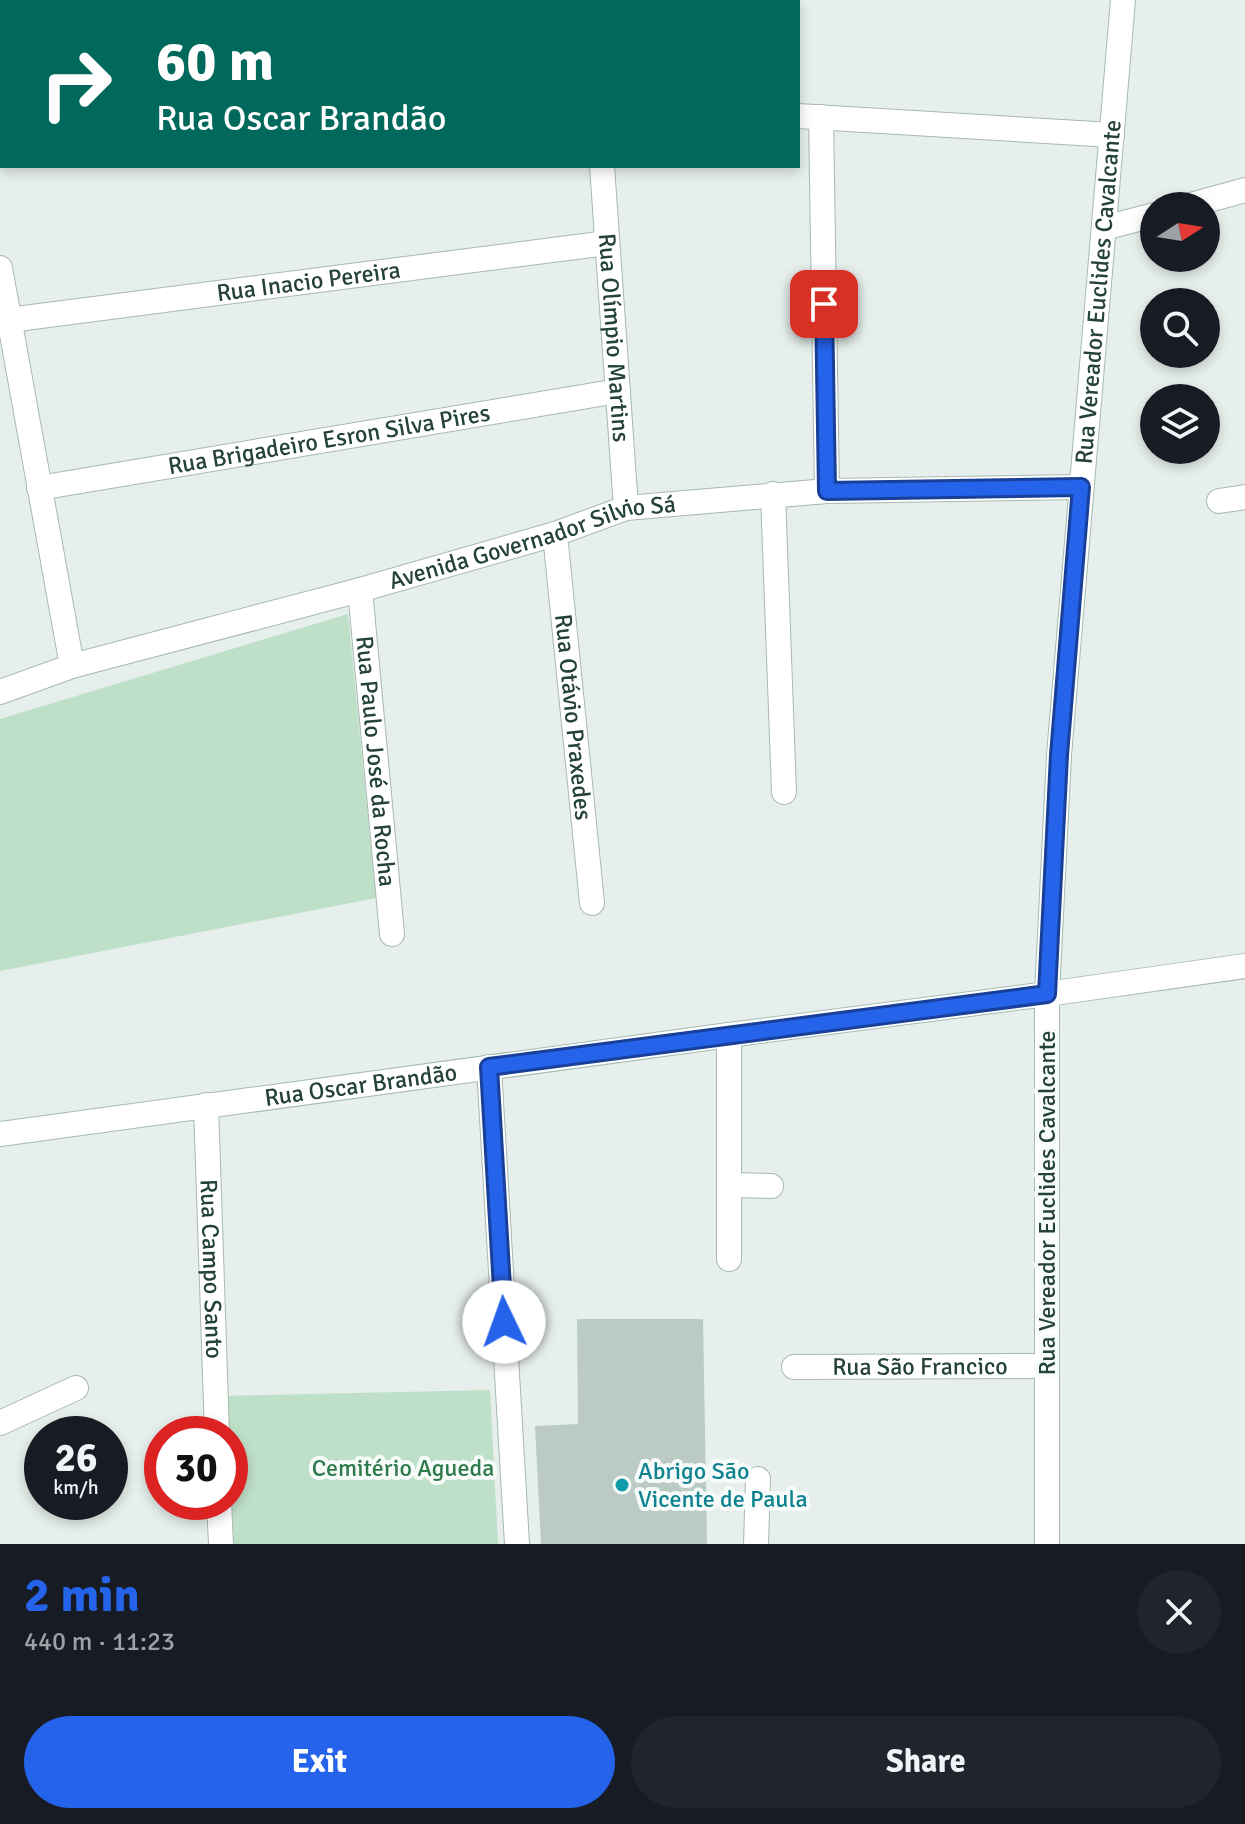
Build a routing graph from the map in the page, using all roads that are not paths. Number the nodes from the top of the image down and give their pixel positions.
1 (1123, 0) edge
2 (810, 116) edge
3 (1112, 135) junction
4 (602, 168) edge
5 (1245, 190) edge
6 (1220, 197) edge
7 (1140, 219) edge
8 (1104, 228) junction
9 (607, 243) junction
10 (0, 268) edge
11 (9, 320) junction
12 (618, 391) junction
13 (1081, 487) junction
14 (39, 488) junction
15 (827, 491) junction
16 (773, 494) junction
17 (1245, 497) edge
18 (1219, 501) dead end
19 (626, 508) junction
20 (555, 534) junction
21 (360, 590) junction
22 (72, 666) junction
23 (0, 692) edge
24 (784, 792) dead end
25 (592, 903) dead end
26 (392, 934) dead end
27 (1245, 966) edge
28 (1047, 994) junction
29 (729, 1035) junction
30 (489, 1067) junction
31 (206, 1105) junction
32 (0, 1134) edge
33 (729, 1185) junction
34 (771, 1186) dead end
35 (729, 1259) dead end
36 (1046, 1366) junction
37 (794, 1367) dead end
38 (76, 1388) dead end
39 (216, 1416) edge
40 (0, 1423) edge
41 (758, 1479) dead end
42 (220, 1520) edge
43 (221, 1544) edge
44 (517, 1544) edge
45 (756, 1544) edge
46 (1047, 1544) edge

1 - 3 street, Rua Vereador Euclides Cavalcante
2 - 3 street
2 - 15 street
3 - 8 street, Rua Vereador Euclides Cavalcante
4 - 9 street, Rua Olímpio Martins
5 - 6 street
7 - 8 street
8 - 13 street, Rua Vereador Euclides Cavalcante
9 - 11 street, Rua Inacio Pereira
9 - 12 street, Rua Olímpio Martins
10 - 11 street
11 - 14 street
12 - 14 street, Rua Brigadeiro Esron Silva Pires
12 - 19 street, Rua Olímpio Martins
13 - 15 street, Avenida Governador Silvio Sá
13 - 28 street, Rua Vereador Euclides Cavalcante
14 - 22 street
15 - 16 street, Avenida Governador Silvio Sá
16 - 19 street, Avenida Governador Silvio Sá
16 - 24 street
17 - 18 street
19 - 20 street, Avenida Governador Silvio Sá
20 - 21 street, Avenida Governador Silvio Sá
20 - 25 street, Rua Otávio Praxedes
21 - 22 street, Avenida Governador Silvio Sá
21 - 26 street, Rua Paulo José da Rocha
22 - 23 street, Avenida Governador Silvio Sá
27 - 28 street, Rua Oscar Brandão
28 - 29 street, Rua Oscar Brandão
28 - 36 street, Rua Vereador Euclides Cavalcante
29 - 30 street, Rua Oscar Brandão
29 - 33 street
30 - 31 street, Rua Oscar Brandão
30 - 44 street
31 - 32 street, Rua Oscar Brandão
31 - 39 street, Rua Campo Santo
33 - 34 street
33 - 35 street
36 - 37 street, Rua São Francico
36 - 46 street, Rua Vereador Euclides Cavalcante
38 - 40 street
41 - 45 street
42 - 43 street

